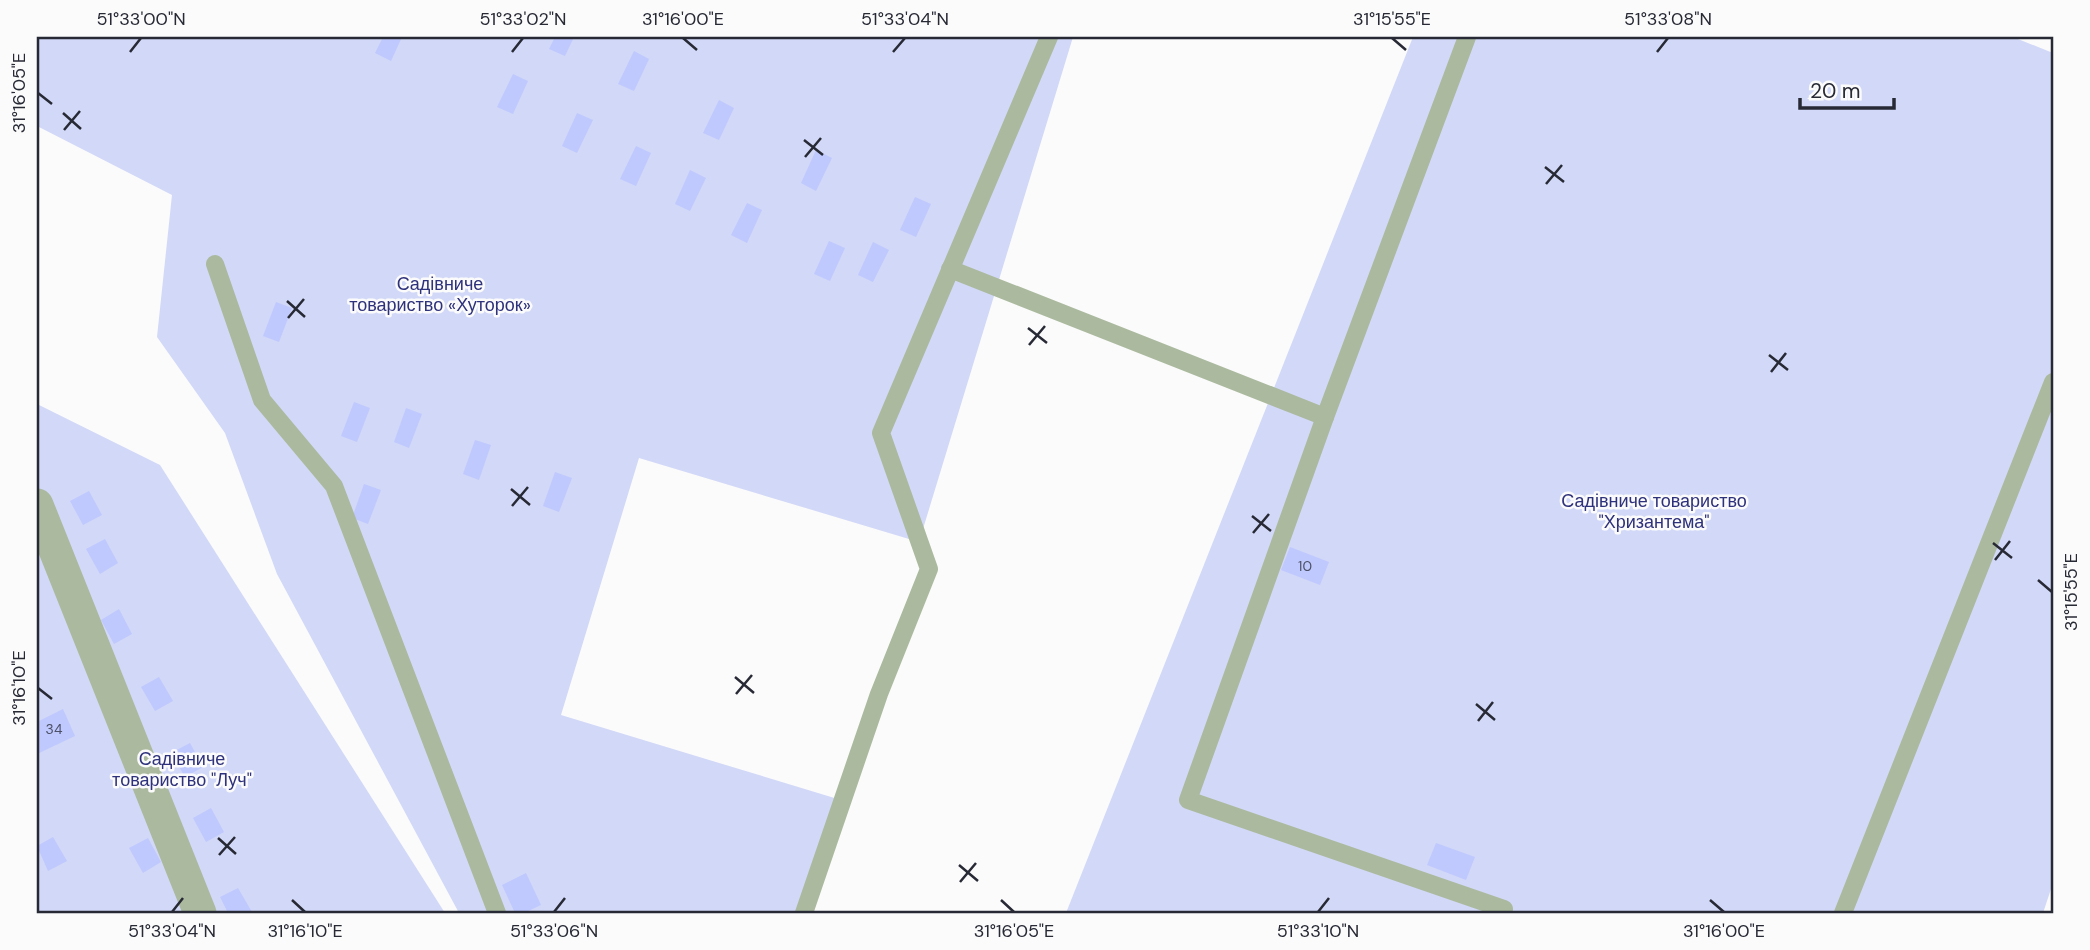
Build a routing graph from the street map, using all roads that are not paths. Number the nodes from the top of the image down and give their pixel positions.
1 (1049, 37) edge
2 (1467, 37) edge
3 (215, 264) dead end
4 (950, 269) junction
5 (2053, 382) edge
6 (1325, 417) junction
7 (37, 505) edge
8 (200, 913) edge
9 (496, 913) edge
10 (804, 913) edge
11 (1502, 913) edge
12 (1843, 913) edge

1 - 4 lane
2 - 6 lane
3 - 9 lane
4 - 6 lane
4 - 10 lane
5 - 12 lane
6 - 11 lane
7 - 8 street

